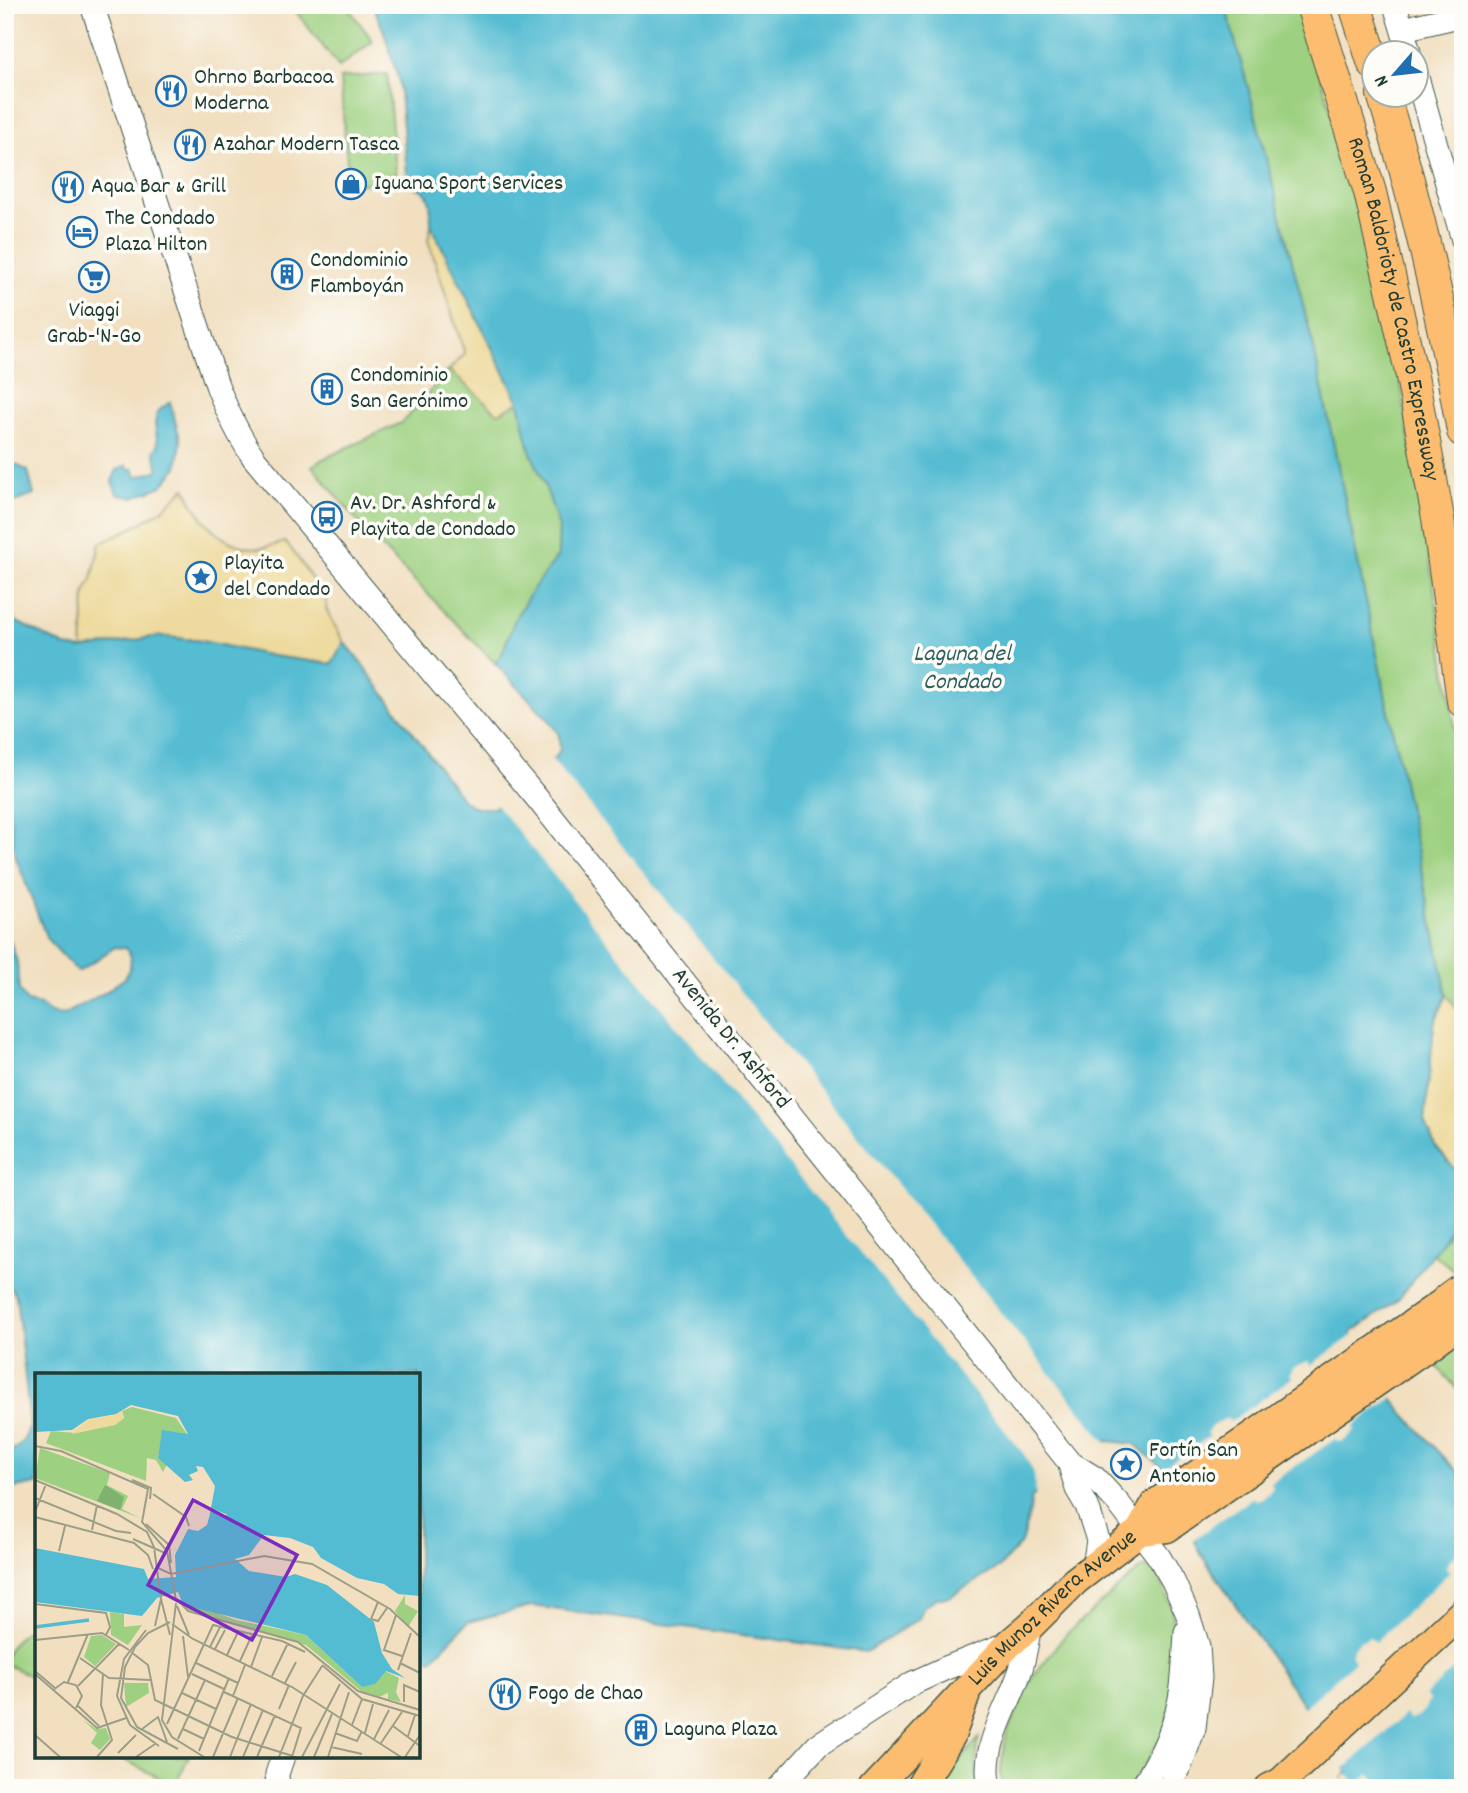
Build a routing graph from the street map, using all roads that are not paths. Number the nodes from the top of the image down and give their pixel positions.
1 (92, 5) edge
2 (1312, 5) edge
3 (1355, 5) edge
4 (1395, 5) edge
5 (1463, 15) edge
6 (1403, 29) junction
7 (1366, 38) edge
8 (1405, 38) edge
9 (1388, 108) edge
10 (1426, 108) edge
11 (1463, 240) edge
12 (1463, 431) edge
13 (1463, 701) edge
14 (1458, 1302) edge
15 (1069, 1462) junction
16 (1154, 1521) junction
17 (1094, 1567) junction
18 (1463, 1612) edge
19 (1188, 1615) junction
20 (1020, 1635) junction
21 (970, 1685) junction
22 (281, 1758) edge
23 (1275, 1786) edge
24 (278, 1788) edge
25 (779, 1788) edge
26 (874, 1788) edge
27 (919, 1788) edge
28 (990, 1788) edge
29 (1141, 1788) edge
30 (1169, 1788) edge

1 - 15 street, Avenida Dr. Ashford
2 - 13 highway, Roman Baldorioty de Castro Expressway
3 - 7 highway
4 - 6 street
5 - 6 street
6 - 8 street
9 - 12 highway, Roman Baldorioty de Castro Expressway
10 - 11 street
14 - 16 main road, Luis Munoz Rivera Avenue
15 - 16 street, Avenida Dr. Ashford
15 - 17 street
16 - 17 main road, Luis Munoz Rivera Avenue
16 - 19 street, Avenida Dr. Ashford
17 - 20 main road, Luis Munoz Rivera Avenue
18 - 23 main road
19 - 29 street
19 - 30 street, Avenida Dr. Ashford
20 - 21 main road, Luis Munoz Rivera Avenue
20 - 25 street
20 - 28 street
21 - 26 main road, Luis Munoz Rivera Avenue
21 - 27 main road
22 - 24 street

